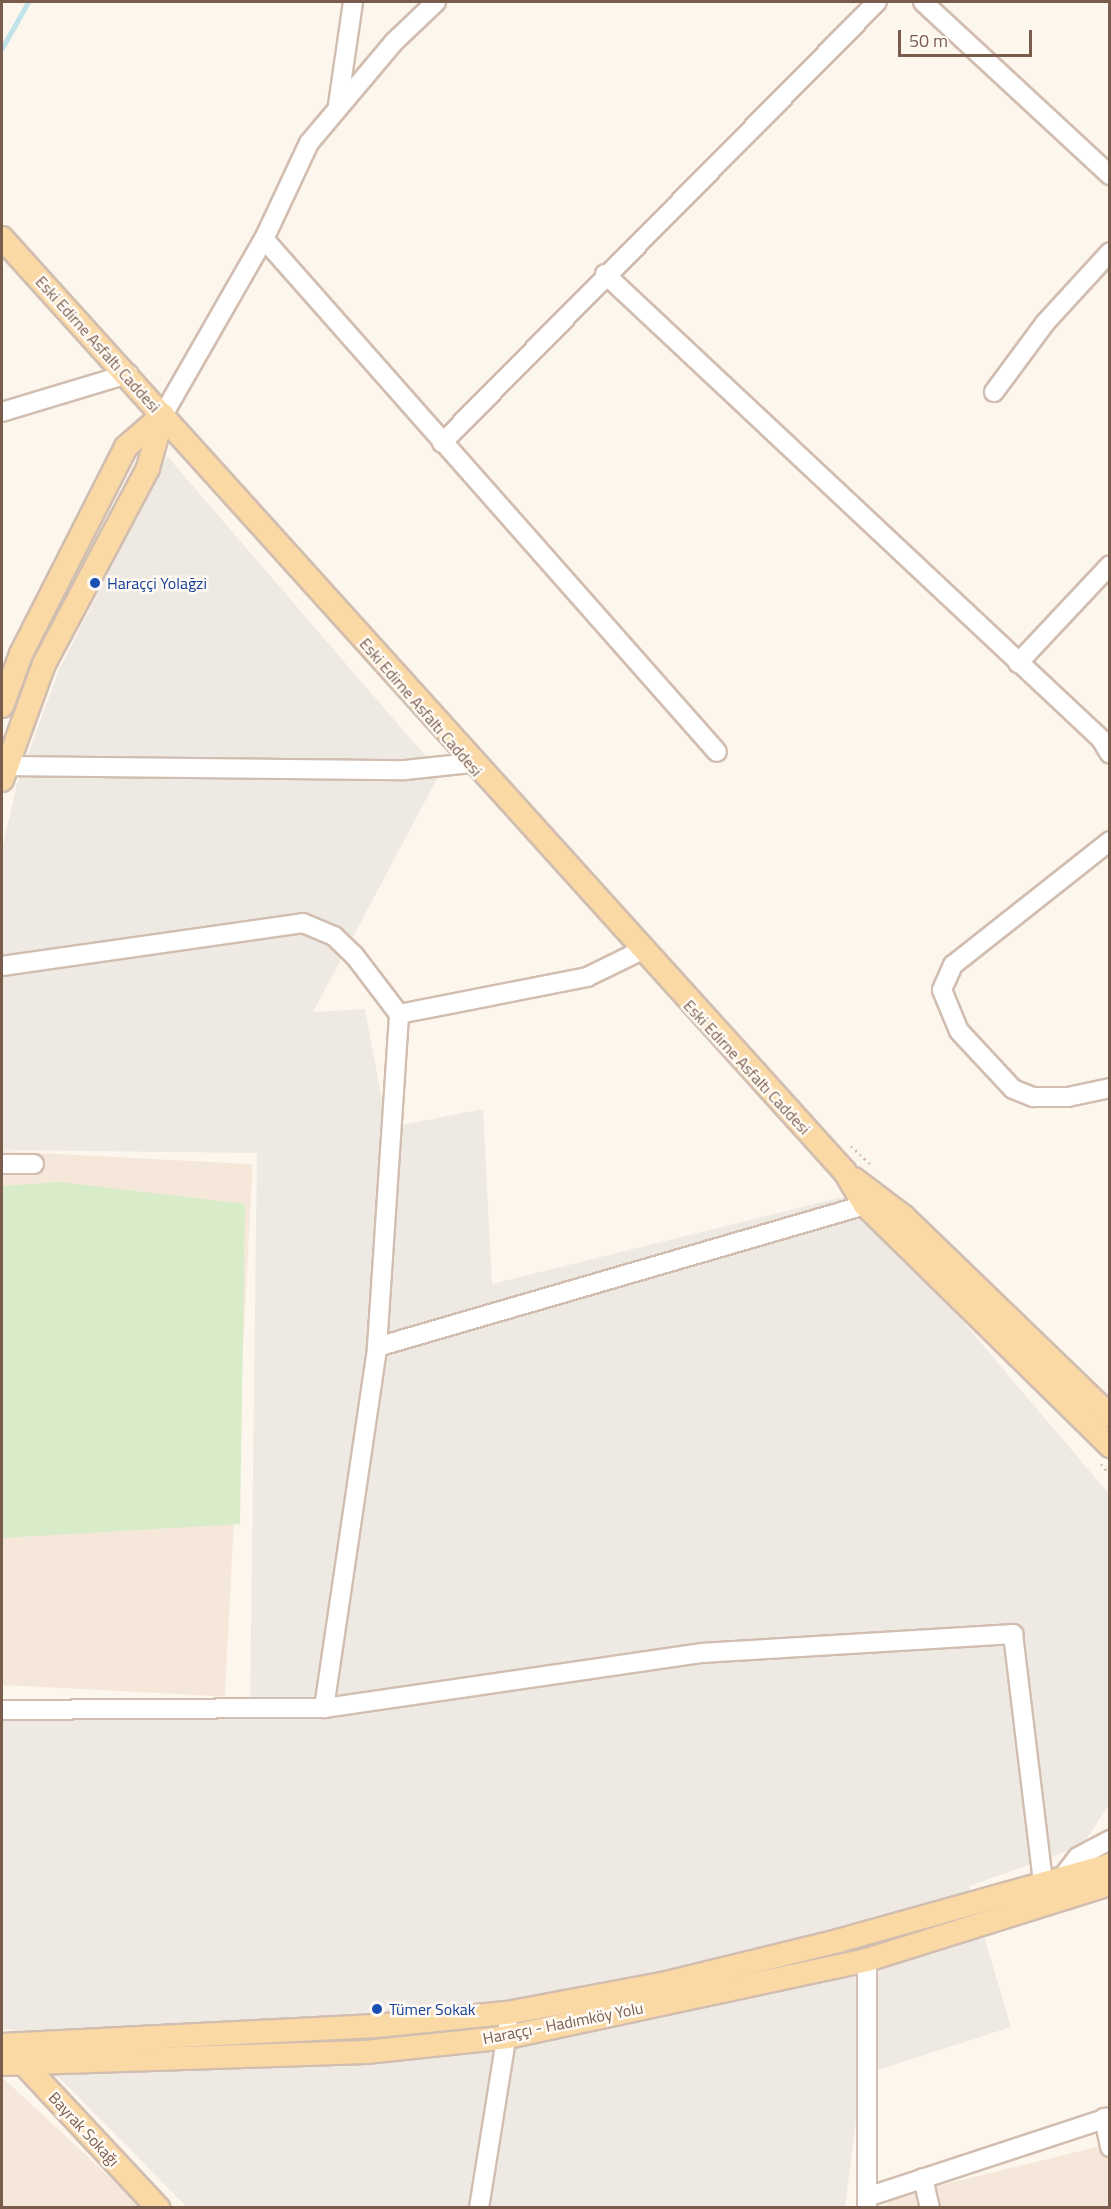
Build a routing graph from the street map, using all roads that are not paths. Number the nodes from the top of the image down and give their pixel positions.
1 (352, 2) edge
2 (436, 2) edge
3 (877, 2) edge
4 (923, 2) edge
5 (338, 105) junction
6 (1110, 175) edge
7 (2, 238) edge
8 (264, 239) junction
9 (1110, 252) edge
10 (605, 274) junction
11 (128, 374) junction
12 (994, 392) dead end
13 (2, 412) edge
14 (163, 415) junction
15 (442, 443) junction
16 (1110, 565) edge
17 (1018, 663) junction
18 (2, 706) edge
19 (717, 752) dead end
20 (1110, 754) edge
21 (471, 763) junction
22 (3, 771) edge
23 (1110, 841) edge
24 (639, 951) junction
25 (2, 966) edge
26 (399, 1014) junction
27 (1110, 1088) edge
28 (2, 1164) edge
29 (34, 1164) dead end
30 (845, 1172) junction
31 (865, 1205) junction
32 (377, 1347) junction
33 (1110, 1416) edge
34 (1110, 1446) edge
35 (324, 1708) junction
36 (2, 1710) edge
37 (1110, 1840) edge
38 (1110, 1865) edge
39 (1053, 1881) junction
40 (1110, 1884) edge
41 (867, 1960) junction
42 (507, 2013) junction
43 (508, 2037) junction
44 (11, 2054) edge
45 (1107, 2117) edge
46 (1110, 2147) edge
47 (923, 2178) junction
48 (868, 2202) edge
49 (158, 2208) edge
50 (479, 2208) edge
51 (930, 2208) edge

1 - 5 street
2 - 5 street
3 - 10 street
4 - 6 street
5 - 8 street
7 - 11 main road, Eski Edirne Asfaltı Caddesi
8 - 14 street
8 - 15 street
9 - 12 street
10 - 15 street
10 - 17 street
11 - 13 street
11 - 14 main road, Eski Edirne Asfaltı Caddesi
14 - 18 main road
14 - 21 main road, Eski Edirne Asfaltı Caddesi
14 - 22 main road
15 - 19 street
16 - 17 street
17 - 20 street
21 - 22 street
21 - 24 main road, Eski Edirne Asfaltı Caddesi
23 - 27 street
24 - 26 street
24 - 30 main road, Eski Edirne Asfaltı Caddesi
25 - 26 street
26 - 32 street
28 - 29 street
30 - 31 main road
30 - 33 main road
31 - 32 street
31 - 34 main road
32 - 35 street
35 - 36 street
35 - 39 street
37 - 39 street
38 - 39 main road, Haraççı - Hadımköy Yolu
39 - 42 main road, Haraççı - Hadımköy Yolu
40 - 41 main road, Haraççı - Hadımköy Yolu
41 - 43 main road, Haraççı - Hadımköy Yolu
41 - 48 street
42 - 43 street
42 - 44 main road, Haraççı - Hadımköy Yolu
43 - 44 main road, Haraççı - Hadımköy Yolu
43 - 50 street
44 - 49 main road, Bayrak Sokağı
45 - 46 street
45 - 47 street
47 - 48 street
47 - 51 street

